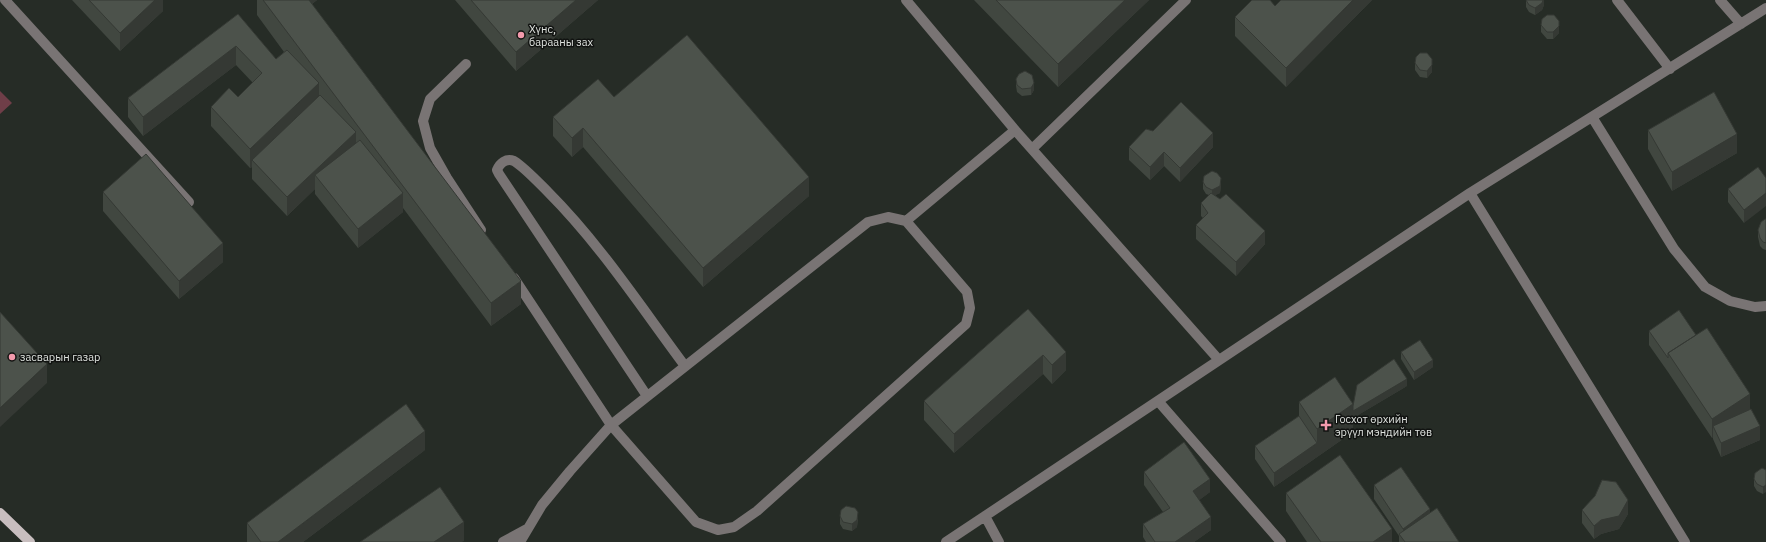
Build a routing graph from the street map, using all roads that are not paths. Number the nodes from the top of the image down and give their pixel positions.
1 (5, 0) edge
2 (906, 0) edge
3 (1186, 0) edge
4 (1617, 0) edge
5 (1720, 0) edge
6 (1766, 8) edge
7 (1741, 24) junction
8 (466, 64) dead end
9 (1670, 69) junction
10 (1592, 117) junction
11 (1015, 130) junction
12 (1032, 149) junction
13 (1470, 193) junction
14 (189, 202) edge
15 (906, 221) junction
16 (486, 236) edge
17 (508, 269) edge
18 (1766, 306) edge
19 (1219, 360) junction
20 (685, 366) junction
21 (647, 396) junction
22 (1158, 401) junction
23 (611, 425) junction
24 (0, 513) edge
25 (985, 516) junction
26 (529, 528) junction
27 (30, 542) edge
28 (503, 542) edge
29 (520, 542) edge
30 (946, 542) edge
31 (999, 542) edge
32 (1281, 542) edge
33 (1686, 542) edge

1 - 14 street
2 - 11 street
3 - 12 street
4 - 9 street
5 - 7 street
6 - 7 street
7 - 9 street
8 - 16 street
9 - 10 street
10 - 13 street
10 - 18 street
11 - 12 street
11 - 15 street
12 - 19 street
13 - 19 street
13 - 33 street
15 - 20 street
15 - 23 street
17 - 23 street
19 - 22 street
20 - 21 street
20 - 21 street
21 - 23 street
22 - 25 street
22 - 32 street
23 - 26 street
24 - 27 main road
25 - 30 street
25 - 31 street
26 - 28 street
26 - 29 street

